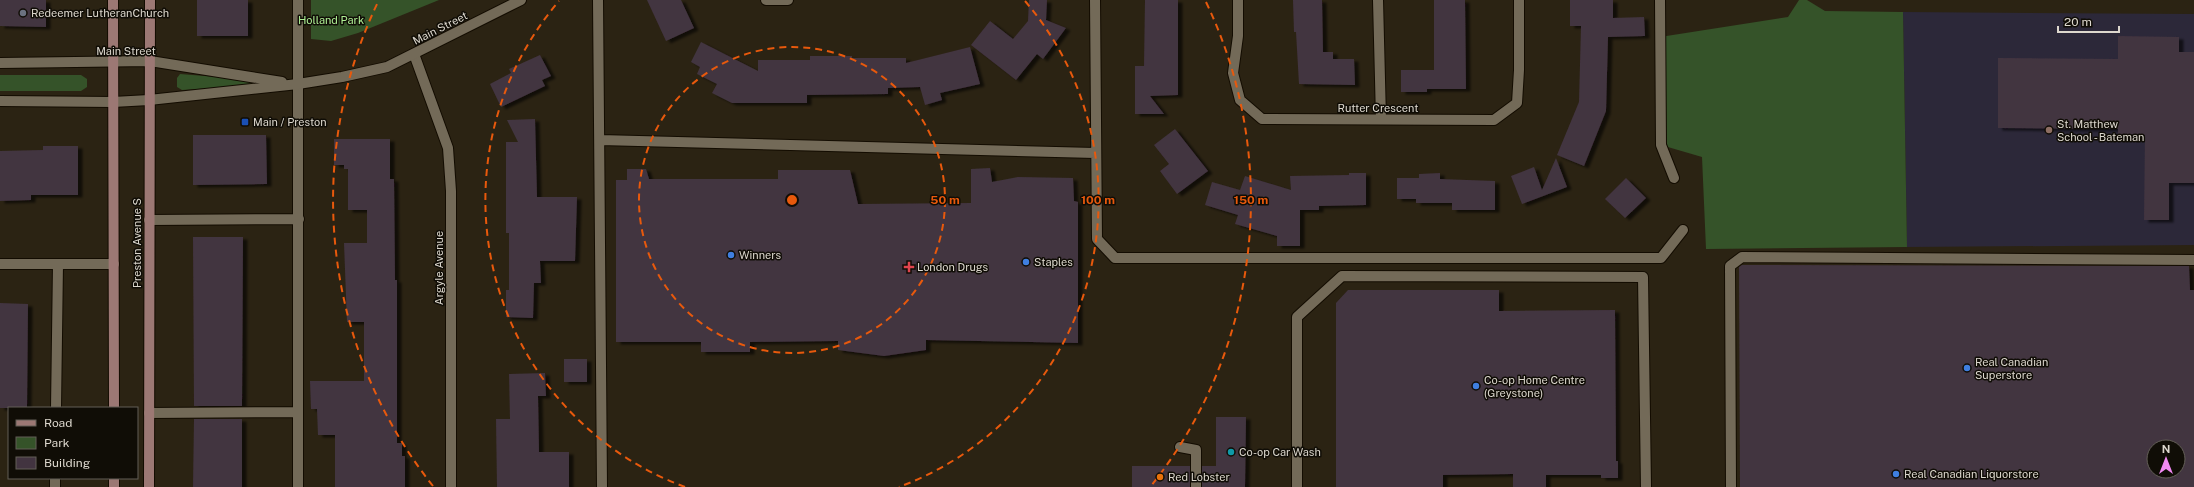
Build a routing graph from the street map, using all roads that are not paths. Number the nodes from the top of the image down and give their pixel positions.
1 (113, 0) edge
2 (150, 0) edge
3 (298, 0) edge
4 (521, 0) edge
5 (598, 0) edge
6 (766, 0) edge
7 (788, 0) edge
8 (1095, 0) edge
9 (1238, 0) edge
10 (1378, 0) edge
11 (1519, 0) edge
12 (1660, 0) edge
13 (414, 54) junction
14 (150, 61) junction
15 (0, 63) edge
16 (113, 63) junction
17 (298, 84) junction
18 (149, 100) junction
19 (0, 101) edge
20 (113, 102) junction
21 (1380, 119) junction
22 (600, 140) junction
23 (1095, 153) junction
24 (1674, 178) dead end
25 (299, 219) junction
26 (149, 220) junction
27 (1683, 230) dead end
28 (2194, 260) edge
29 (0, 264) edge
30 (58, 264) junction
31 (114, 264) junction
32 (56, 407) edge
33 (114, 407) edge
34 (298, 412) junction
35 (149, 413) junction
36 (1180, 447) dead end
37 (149, 487) edge
38 (298, 487) edge
39 (451, 487) edge
40 (602, 487) edge
41 (1196, 487) edge
42 (1297, 487) edge
43 (1646, 487) edge
44 (1731, 487) edge

1 - 16 main road
2 - 14 main road, Preston Avenue S
3 - 17 street
4 - 13 street, Main Street
5 - 22 street
6 - 7 street
8 - 23 street
9 - 21 street, Rutter Crescent
10 - 21 street
11 - 21 street, Rutter Crescent
12 - 24 street
13 - 17 street, Main Street
13 - 39 street, Argyle Avenue
14 - 16 street, Main Street
14 - 17 street, Main Street
14 - 18 main road, Preston Avenue S
15 - 16 street, Main Street
16 - 20 main road
17 - 18 street, Main Street
17 - 25 street
18 - 20 street, Main Street
18 - 26 main road, Preston Avenue S
19 - 20 street, Main Street
20 - 31 main road
22 - 23 street
22 - 40 street
23 - 27 street
25 - 26 street
25 - 34 street
26 - 35 main road, Preston Avenue S
28 - 44 street
29 - 30 street
30 - 31 street
30 - 32 street
31 - 33 main road
34 - 35 street
34 - 38 street
35 - 37 main road, Preston Avenue S
36 - 41 street
42 - 43 street

